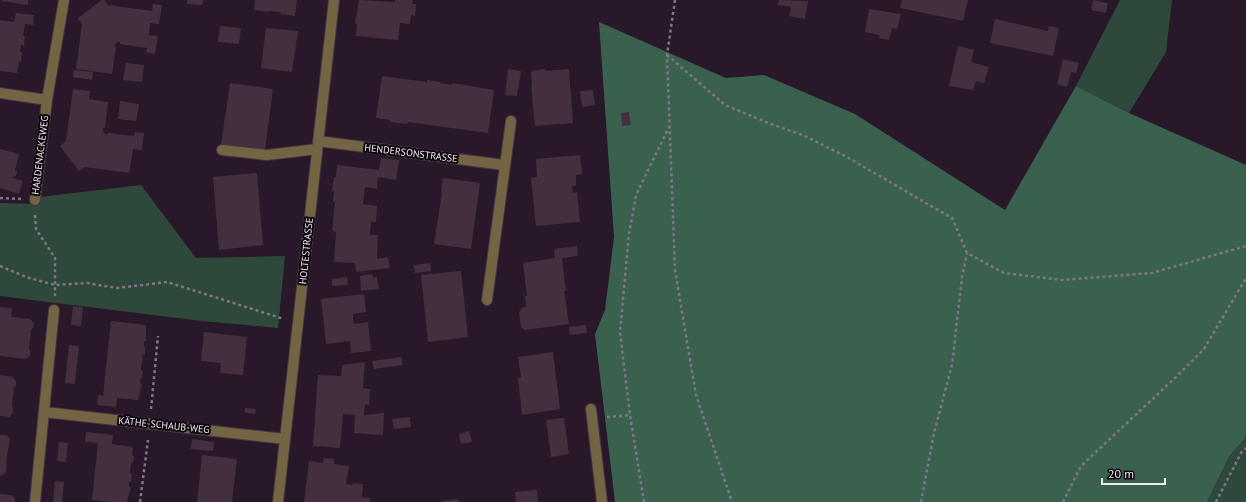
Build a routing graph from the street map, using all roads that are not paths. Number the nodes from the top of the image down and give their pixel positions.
1 (64, 0) edge
2 (334, 0) edge
3 (0, 93) edge
4 (47, 100) junction
5 (511, 121) dead end
6 (318, 145) junction
7 (222, 150) dead end
8 (504, 165) junction
9 (35, 200) road end
10 (487, 300) dead end
11 (54, 310) road end
12 (44, 412) junction
13 (591, 413) road end
14 (285, 439) junction
15 (35, 502) edge
16 (278, 502) edge
17 (602, 502) edge

1 - 4 street, HARDENACKEWEG
2 - 6 street, HOLTESTRASSE
3 - 4 street
4 - 9 street, HARDENACKEWEG
5 - 8 street
6 - 7 street, HENDERSONSTRASSE
6 - 8 street, HENDERSONSTRASSE
6 - 14 street, HOLTESTRASSE
8 - 10 street
11 - 12 street
12 - 14 street, KÄTHE-SCHAUB-WEG
12 - 15 street
13 - 17 street
14 - 16 street, HOLTESTRASSE

